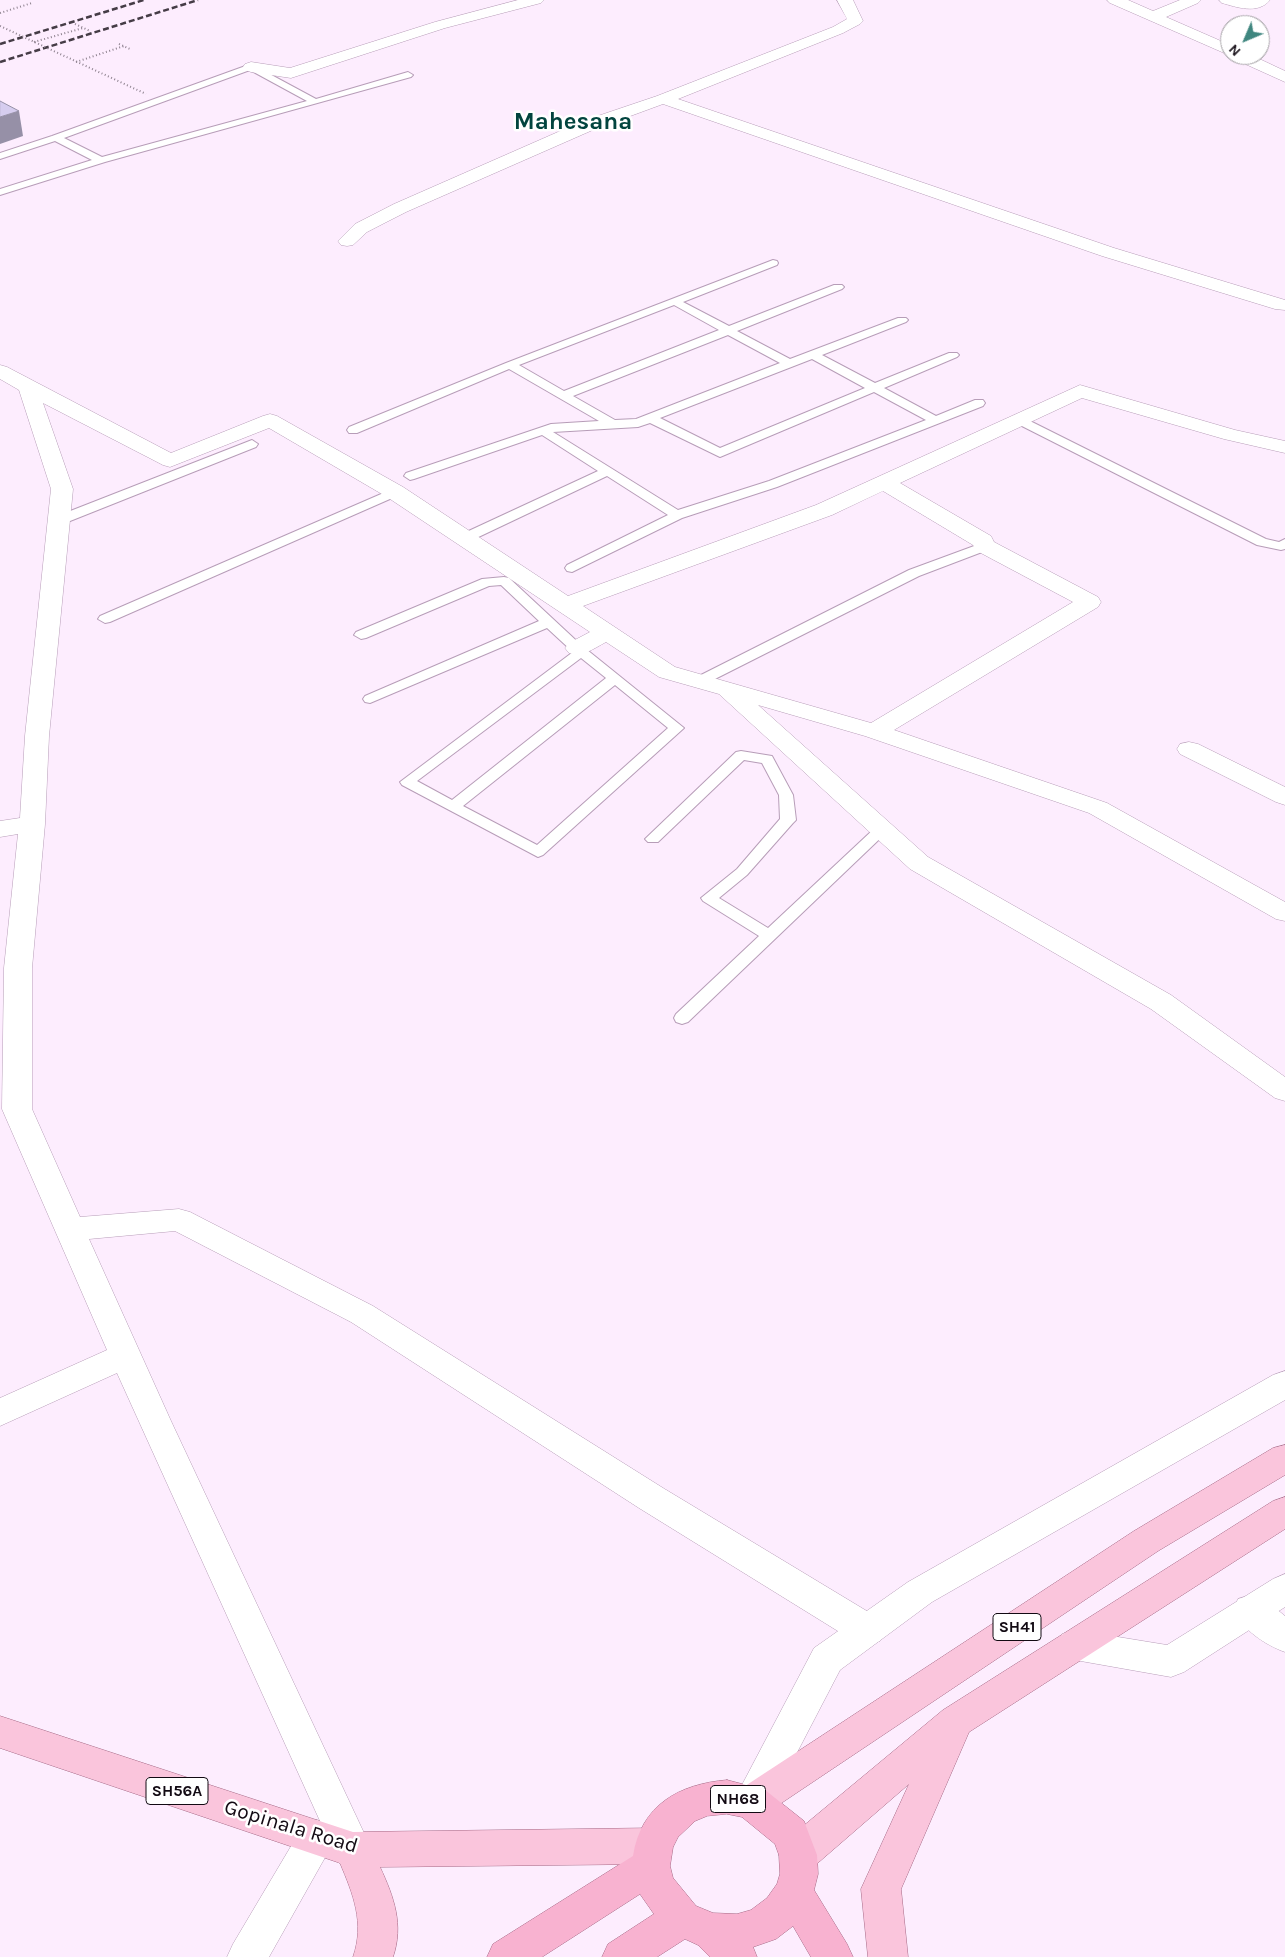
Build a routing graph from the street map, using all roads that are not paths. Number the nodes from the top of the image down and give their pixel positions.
1 (536, 0) edge
2 (845, 0) edge
3 (1115, 0) edge
4 (1193, 0) edge
5 (1227, 0) edge
6 (1262, 0) edge
7 (1153, 16) junction
8 (1220, 46) edge
9 (1259, 65) edge
10 (251, 67) junction
11 (408, 74) dead end
12 (1285, 77) edge
13 (664, 99) junction
14 (315, 102) junction
15 (56, 138) junction
16 (0, 156) edge
17 (102, 160) junction
18 (0, 192) edge
19 (347, 241) dead end
20 (773, 263) dead end
21 (838, 287) dead end
22 (674, 302) junction
23 (1282, 305) dead end
24 (902, 320) dead end
25 (728, 331) junction
26 (813, 355) junction
27 (953, 355) dead end
28 (790, 364) junction
29 (510, 365) junction
30 (0, 371) edge
31 (28, 387) junction
32 (875, 388) junction
33 (563, 396) junction
34 (979, 402) dead end
35 (650, 418) junction
36 (1018, 419) junction
37 (935, 420) junction
38 (612, 424) junction
39 (352, 430) dead end
40 (544, 431) junction
41 (252, 444) dead end
42 (1285, 447) edge
43 (608, 471) junction
44 (883, 482) junction
45 (403, 484) junction
46 (677, 515) junction
47 (60, 520) junction
48 (465, 538) junction
49 (1285, 543) edge
50 (985, 546) junction
51 (572, 568) dead end
52 (566, 605) junction
53 (105, 619) dead end
54 (548, 622) junction
55 (607, 632) junction
56 (361, 635) dead end
57 (577, 648) junction
58 (615, 678) junction
59 (700, 681) junction
60 (725, 688) junction
61 (370, 699) dead end
62 (874, 731) junction
63 (1189, 749) dead end
64 (1285, 797) edge
65 (453, 806) junction
66 (32, 824) junction
67 (0, 829) edge
68 (882, 830) junction
69 (653, 839) dead end
70 (1285, 914) edge
71 (770, 936) junction
72 (9, 970) edge
73 (682, 1018) dead end
74 (1285, 1091) edge
75 (70, 1229) junction
76 (126, 1355) junction
77 (1285, 1384) edge
78 (0, 1413) edge
79 (1285, 1458) edge
80 (1285, 1511) edge
81 (1285, 1589) edge
82 (1251, 1610) junction
83 (867, 1630) junction
84 (1285, 1637) edge
85 (1075, 1645) junction
86 (956, 1721) junction
87 (0, 1732) edge
88 (752, 1802) junction
89 (317, 1838) junction
90 (353, 1850) junction
91 (653, 1856) junction
92 (796, 1873) junction
93 (710, 1936) edge
94 (247, 1957) edge
95 (373, 1957) edge
96 (507, 1957) edge
97 (622, 1957) edge
98 (833, 1957) edge
99 (888, 1957) edge

1 - 10 street
2 - 13 street
3 - 7 street
4 - 7 street
5 - 6 street
7 - 8 street
9 - 12 street
10 - 14 lane
10 - 15 lane
11 - 14 lane
13 - 19 street
13 - 23 street
14 - 17 lane
15 - 16 lane
15 - 17 lane
17 - 18 lane
20 - 22 lane
21 - 25 lane
22 - 25 lane
22 - 29 lane
24 - 26 lane
25 - 28 lane
25 - 33 lane
26 - 28 lane
26 - 32 lane
27 - 32 lane
28 - 35 lane
29 - 33 lane
29 - 39 lane
30 - 31 street
31 - 45 street
31 - 47 street
32 - 35 lane
32 - 37 lane
33 - 38 lane
34 - 37 lane
35 - 38 lane
36 - 42 street
36 - 44 street
36 - 49 lane
37 - 46 lane
38 - 40 lane
40 - 43 lane
40 - 45 lane
41 - 47 lane
43 - 46 lane
43 - 48 lane
44 - 50 street
44 - 52 street
45 - 48 street
45 - 53 lane
46 - 51 lane
47 - 66 street
48 - 52 street
50 - 59 lane
50 - 62 street
52 - 55 street
54 - 56 lane
54 - 57 lane
54 - 61 lane
55 - 57 street
55 - 59 street
57 - 58 lane
57 - 65 lane
58 - 65 lane
58 - 65 lane
59 - 60 street
60 - 62 street
60 - 68 street
62 - 70 street
63 - 64 street
66 - 67 street
66 - 72 street
68 - 71 lane
68 - 74 street
69 - 71 lane
71 - 73 lane
72 - 75 street
75 - 76 street
75 - 83 street
76 - 78 street
76 - 90 street
77 - 83 street
79 - 88 main road, SH41
80 - 85 main road, SH41
81 - 82 street
82 - 84 street
82 - 85 street
83 - 88 street
85 - 86 main road, SH41
86 - 92 main road, SH41
86 - 99 main road
87 - 89 main road, Gopinala Road / SH56A
88 - 91 highway, NH68
88 - 92 highway, NH68
89 - 90 main road, Gopinala Road / SH56A
89 - 94 street
90 - 91 main road, Gopinala Road / SH56A
90 - 95 main road
91 - 93 highway
91 - 96 highway
92 - 93 highway
92 - 98 highway, NH68
93 - 97 highway

